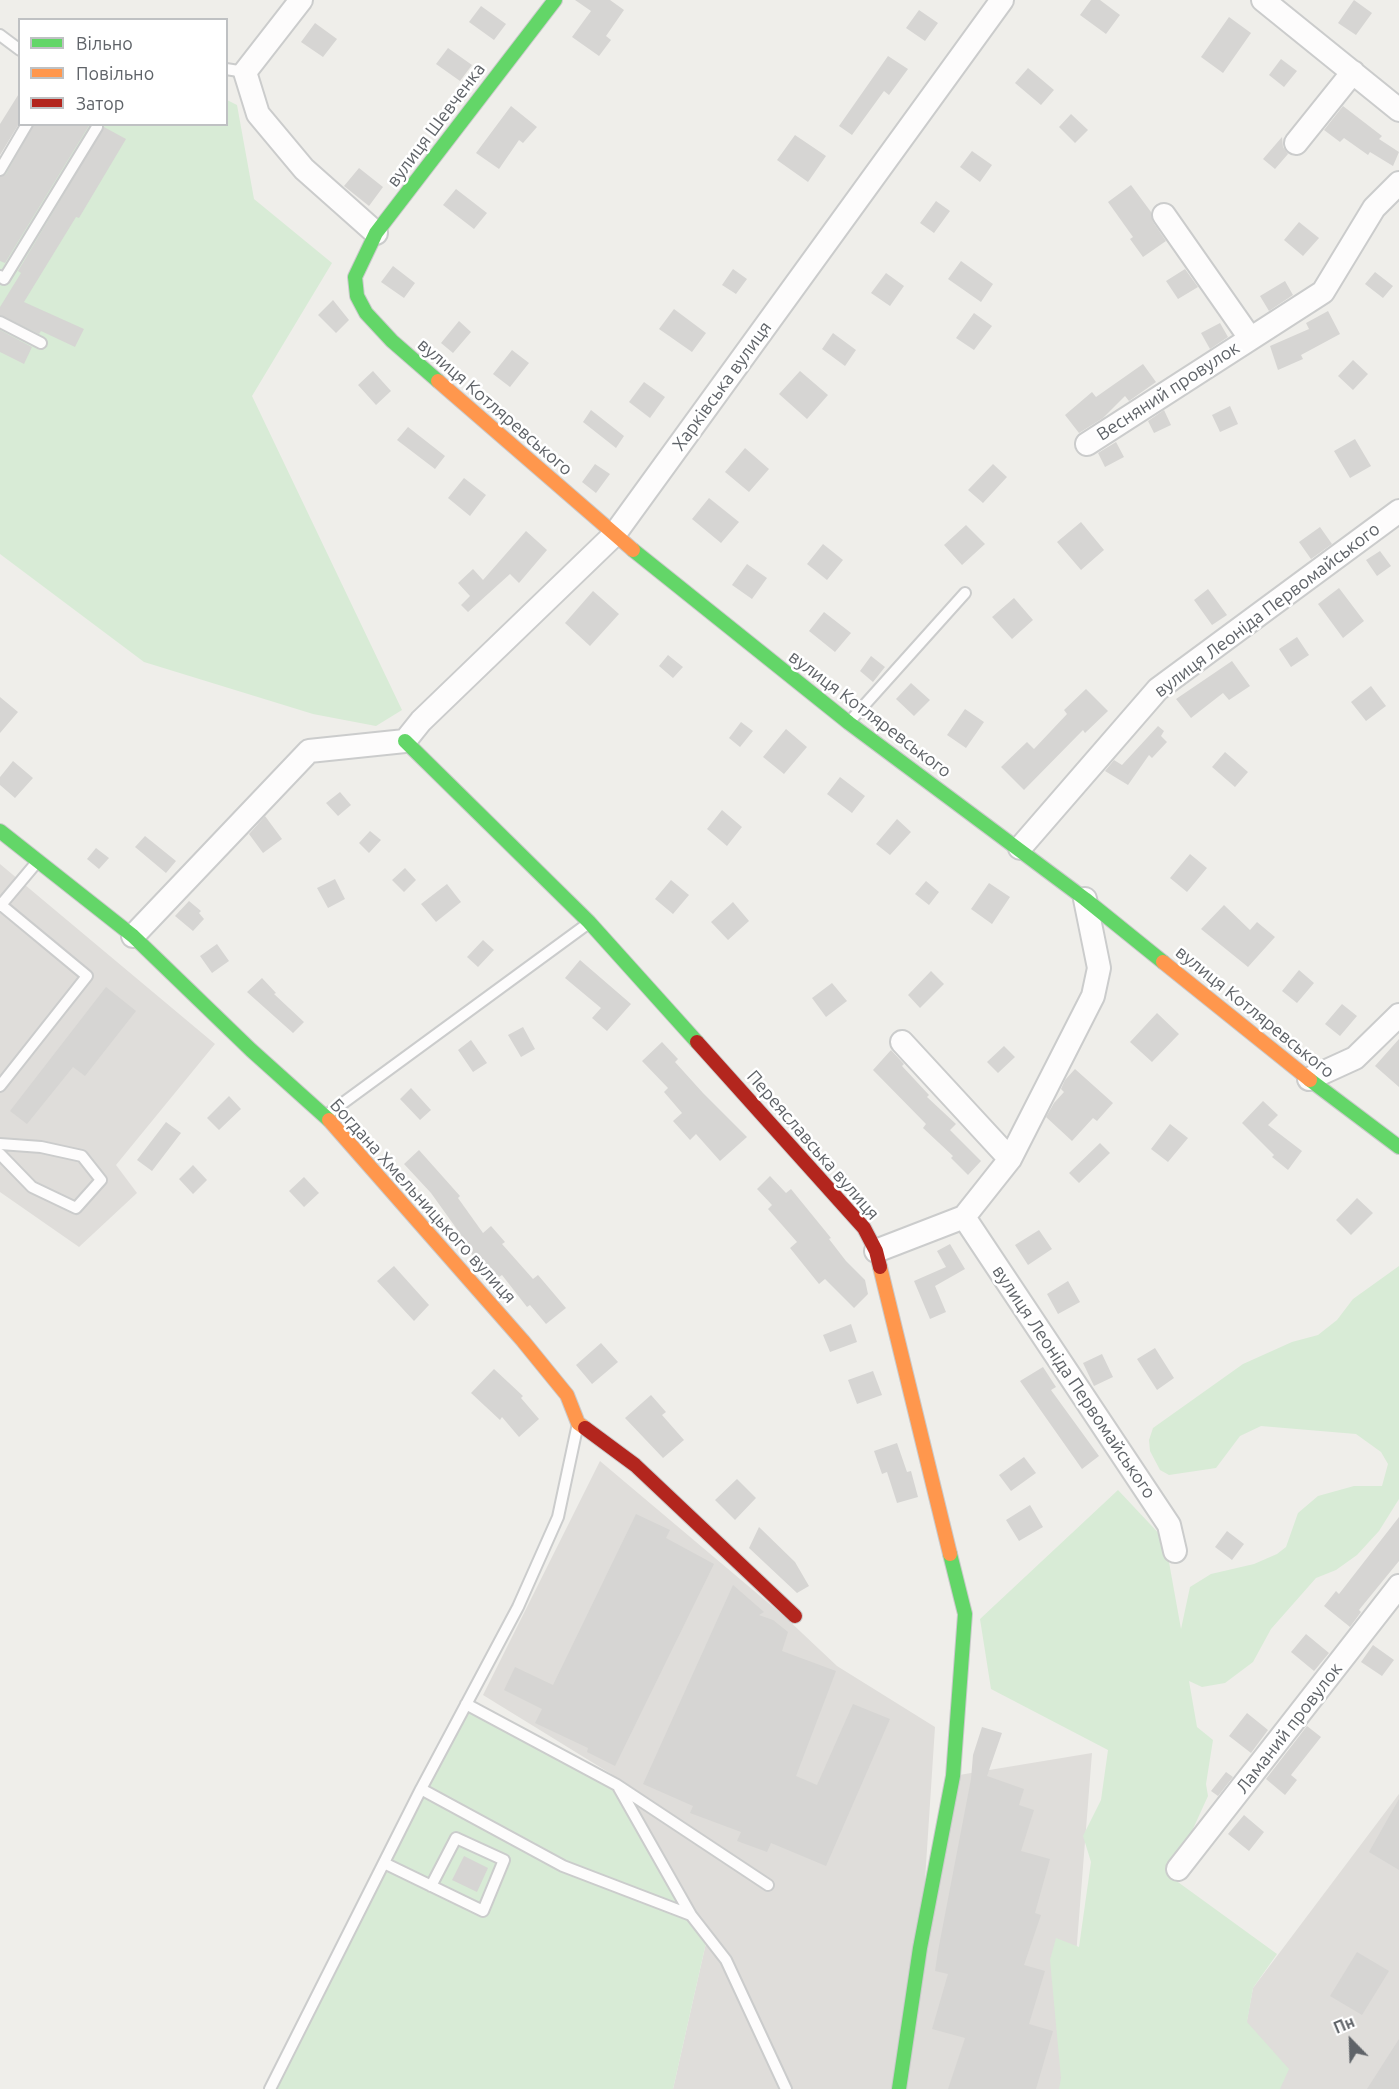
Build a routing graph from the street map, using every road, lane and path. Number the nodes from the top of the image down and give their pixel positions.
1 (301, 0) edge
2 (555, 0) edge
3 (1002, 0) edge
4 (1263, 0) edge
5 (0, 35) edge
6 (18, 48) edge
7 (236, 70) edge
8 (1353, 72) junction
9 (1399, 110) edge
10 (26, 126) edge
11 (97, 127) dead end
12 (1296, 143) dead end
13 (0, 170) edge
14 (1399, 183) edge
15 (1164, 214) dead end
16 (376, 233) junction
17 (0, 276) edge
18 (355, 277) joint
19 (0, 322) edge
20 (1250, 338) junction
21 (41, 343) dead end
22 (1087, 444) dead end
23 (1399, 511) edge
24 (614, 535) junction
25 (965, 593) dead end
26 (849, 723) junction
27 (405, 741) junction
28 (0, 831) edge
29 (1020, 848) junction
30 (37, 862) junction
31 (1086, 899) junction
32 (0, 905) edge
33 (590, 922) junction
34 (133, 936) junction
35 (1399, 1015) edge
36 (902, 1042) dead end
37 (1309, 1079) junction
38 (0, 1086) edge
39 (325, 1116) junction
40 (0, 1144) edge
41 (1399, 1147) edge
42 (0, 1154) edge
43 (1010, 1159) junction
44 (964, 1217) junction
45 (876, 1251) junction
46 (578, 1423) junction
47 (1175, 1551) dead end
48 (1399, 1586) edge
49 (795, 1616) dead end
50 (466, 1704) junction
51 (617, 1785) junction
52 (421, 1789) junction
53 (384, 1863) junction
54 (1178, 1869) dead end
55 (768, 1885) dead end
56 (431, 1886) junction
57 (691, 1915) junction
58 (270, 2089) edge
59 (786, 2089) edge
60 (899, 2089) edge

1 - 7 street
2 - 16 street, вулиця Шевченка
3 - 24 street, Харківська вулиця
4 - 8 street
5 - 6 lane
7 - 16 street
8 - 9 street
8 - 12 street
10 - 13 lane
11 - 17 lane
14 - 20 street, Весняний провулок
15 - 20 street, Весняний провулок
16 - 18 street, вулиця Шевченка
18 - 24 street, вулиця Котляревського
19 - 21 lane
20 - 22 street, Весняний провулок
23 - 29 street, вулиця Леоніда Первомайського
24 - 26 street, вулиця Котляревського
24 - 27 street, Харківська вулиця
25 - 26 lane
26 - 29 street, вулиця Котляревського
27 - 33 street, Переяславська вулиця
27 - 34 street
28 - 30 street, Богдана Хмельницького вулиця
29 - 31 street, вулиця Котляревського
30 - 32 lane
30 - 34 street, Богдана Хмельницького вулиця
31 - 37 street, вулиця Котляревського
31 - 43 street
32 - 38 lane
33 - 39 lane
33 - 45 street, Переяславська вулиця
34 - 39 street, Богдана Хмельницького вулиця
35 - 37 street
36 - 43 street
37 - 41 street, вулиця Котляревського
39 - 46 street, Богдана Хмельницького вулиця
40 - 42 lane
43 - 44 street
44 - 45 street
44 - 47 street, вулиця Леоніда Первомайського
45 - 60 street, Переяславська вулиця
46 - 49 street
46 - 50 lane
48 - 54 street, Ламаний провулок
50 - 51 lane
50 - 52 lane
51 - 55 lane
51 - 57 lane
52 - 53 lane
52 - 57 lane
53 - 56 lane
53 - 58 lane
56 - 56 lane
57 - 59 lane

